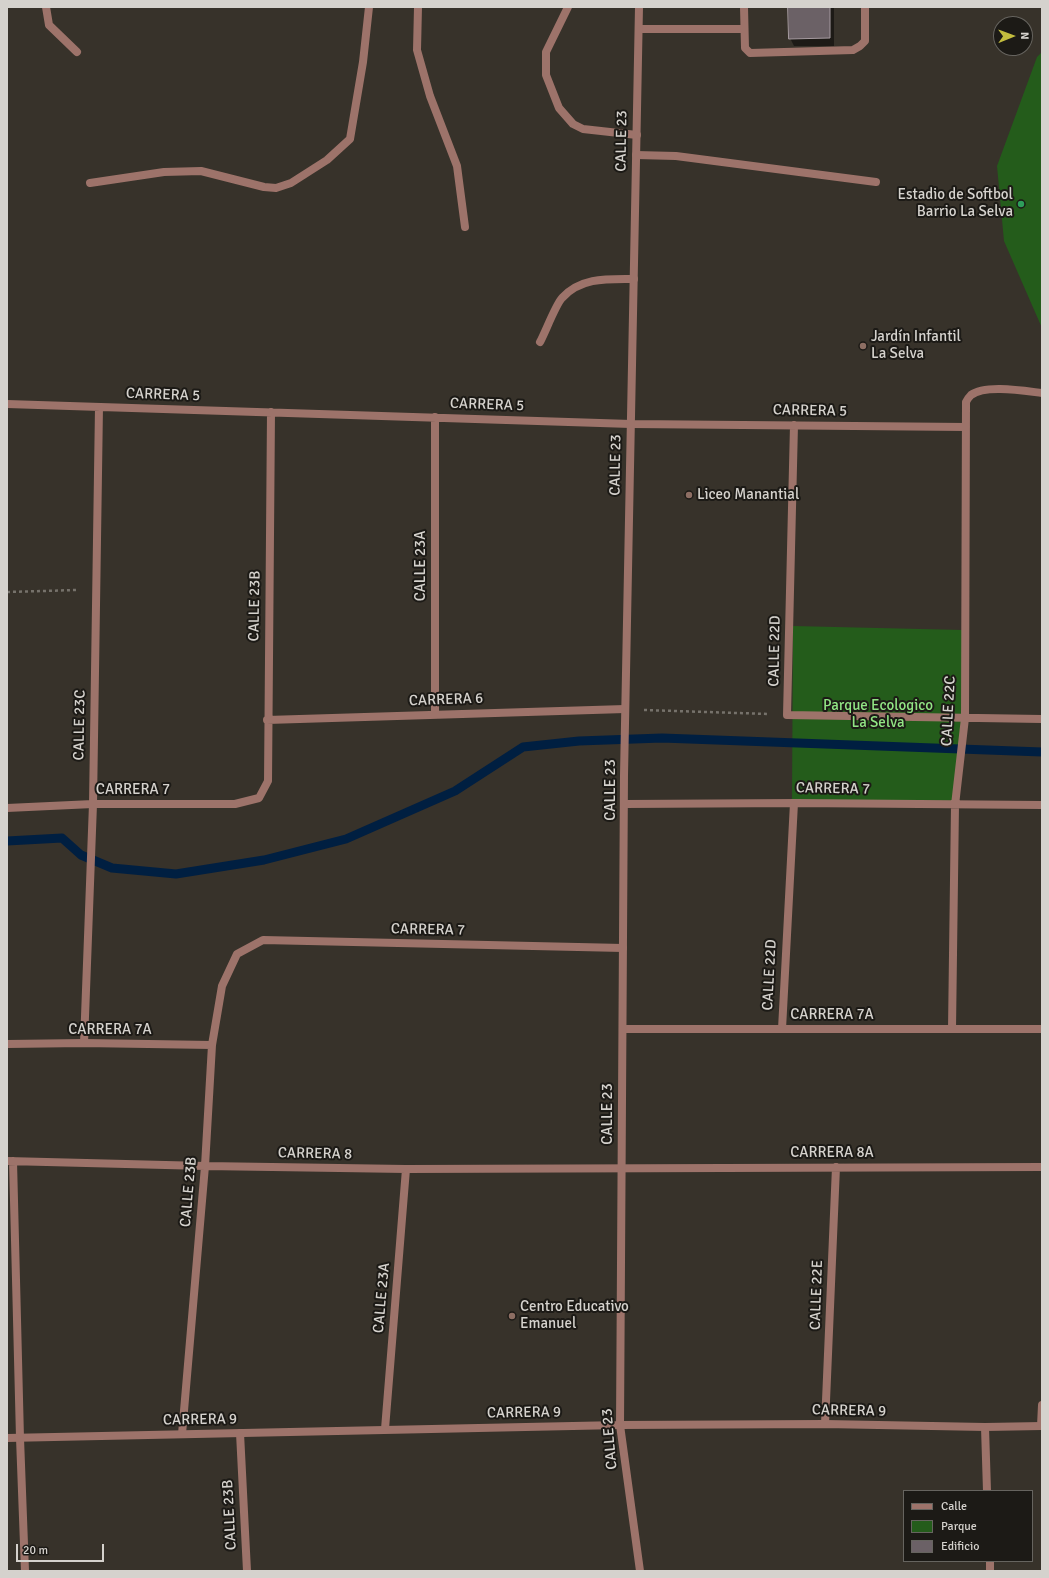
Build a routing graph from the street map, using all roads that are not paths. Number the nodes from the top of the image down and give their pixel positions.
1 (46, 7) edge
2 (369, 7) edge
3 (418, 7) edge
4 (568, 7) edge
5 (639, 7) edge
6 (744, 7) edge
7 (865, 7) edge
8 (639, 29) junction
9 (744, 29) junction
10 (77, 52) dead end
11 (637, 135) junction
12 (636, 156) junction
13 (876, 182) dead end
14 (90, 183) dead end
15 (465, 227) dead end
16 (634, 279) junction
17 (540, 342) dead end
18 (1042, 393) edge
19 (7, 404) edge
20 (99, 407) junction
21 (271, 412) junction
22 (435, 417) junction
23 (631, 424) junction
24 (794, 425) junction
25 (966, 427) junction
26 (625, 709) junction
27 (435, 714) junction
28 (965, 718) junction
29 (1042, 719) edge
30 (267, 720) junction
31 (259, 798) joint
32 (794, 803) junction
33 (93, 804) junction
34 (625, 804) junction
35 (955, 805) junction
36 (1042, 805) edge
37 (7, 808) edge
38 (623, 948) junction
39 (237, 954) joint
40 (782, 1029) junction
41 (952, 1029) junction
42 (1042, 1029) edge
43 (623, 1030) junction
44 (84, 1043) junction
45 (7, 1044) edge
46 (212, 1045) junction
47 (10, 1161) edge
48 (205, 1166) junction
49 (836, 1167) junction
50 (1042, 1167) edge
51 (622, 1168) junction
52 (406, 1169) junction
53 (1042, 1405) edge
54 (825, 1424) junction
55 (620, 1425) junction
56 (1042, 1426) edge
57 (985, 1427) junction
58 (385, 1429) junction
59 (240, 1433) junction
60 (182, 1434) junction
61 (7, 1438) edge
62 (20, 1438) junction
63 (987, 1490) edge
64 (25, 1571) edge
65 (247, 1571) edge
66 (640, 1571) edge

1 - 10 street
2 - 14 street
3 - 15 street
4 - 11 street
5 - 8 street, CALLE 23
6 - 9 street
7 - 9 street
8 - 9 street
8 - 11 street, CALLE 23
11 - 12 street, CALLE 23
12 - 13 street
12 - 16 street, CALLE 23
16 - 17 street
16 - 23 street, CALLE 23
18 - 25 street, CALLE 22C
19 - 20 street, CARRERA 5
20 - 21 street, CARRERA 5
20 - 33 street, CALLE 23C
21 - 22 street, CARRERA 5
21 - 30 street, CALLE 23B
22 - 23 street, CARRERA 5
22 - 27 street, CALLE 23A
23 - 24 street, CARRERA 5
23 - 26 street, CALLE 23
24 - 25 street, CARRERA 5
24 - 28 street, CALLE 22D
25 - 28 street, CALLE 22C
26 - 27 street, CARRERA 6
26 - 34 street, CALLE 23
27 - 30 street, CARRERA 6
28 - 29 street
28 - 35 street, CALLE 22C
30 - 31 street, CALLE 23B
31 - 33 street, CARRERA 7
32 - 34 street, CARRERA 7
32 - 35 street, CARRERA 7
32 - 40 street, CALLE 22D
33 - 37 street, CARRERA 7
33 - 44 street, CALLE 23C
34 - 38 street, CALLE 23
35 - 36 street, CARRERA 7
35 - 41 street, CALLE 22C
38 - 39 street, CARRERA 7
38 - 43 street, CALLE 23
39 - 46 street, CALLE 23B
40 - 41 street, CARRERA 7A
40 - 43 street, CARRERA 7A
41 - 42 street, CARRERA 7A
43 - 51 street, CALLE 23
44 - 45 street, CARRERA 7A
44 - 46 street, CARRERA 7A
46 - 48 street, CALLE 23B
47 - 48 street, CARRERA 8
47 - 62 street
48 - 52 street, CARRERA 8
48 - 60 street, CALLE 23B
49 - 50 street, CARRERA 8A
49 - 51 street, CARRERA 8A
49 - 54 street, CALLE 22E
51 - 52 street, CARRERA 8
51 - 55 street, CALLE 23
52 - 58 street, CALLE 23A
53 - 56 street
54 - 55 street, CARRERA 9
54 - 57 street, CARRERA 9
55 - 58 street, CARRERA 9
55 - 66 street, CALLE 23
56 - 57 street, CARRERA 9
57 - 63 street
58 - 59 street, CARRERA 9
59 - 60 street, CARRERA 9
59 - 65 street, CALLE 23B
60 - 62 street, CARRERA 9
61 - 62 street, CARRERA 9
62 - 64 street

